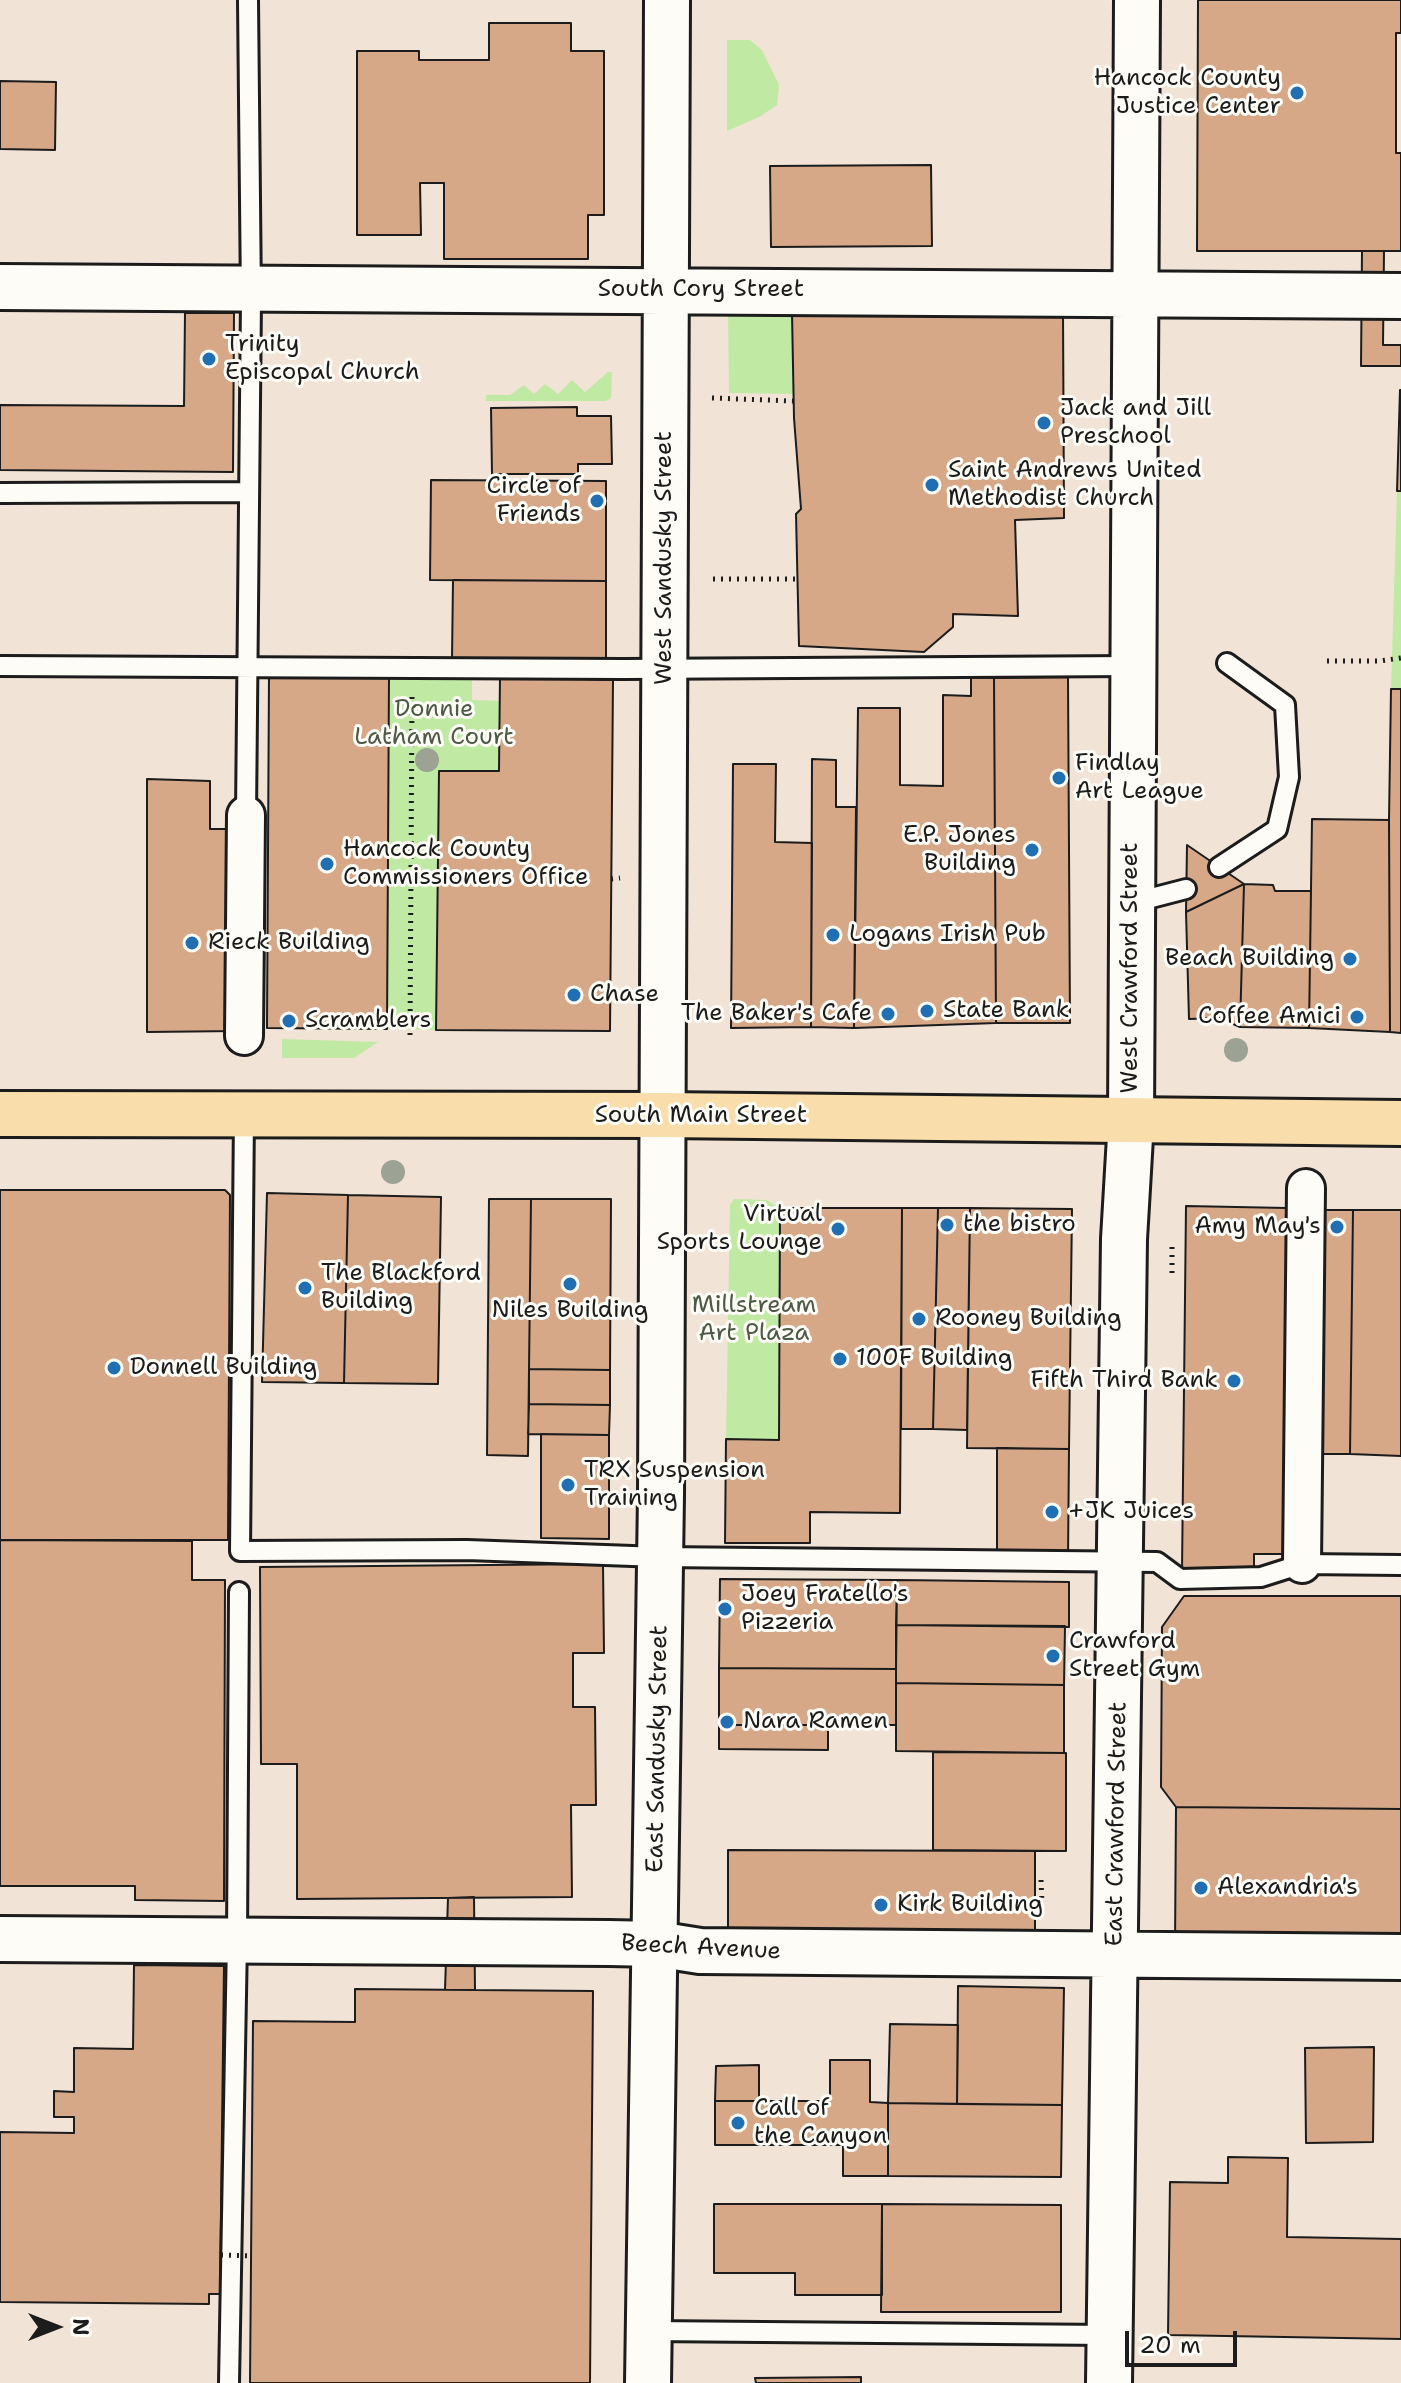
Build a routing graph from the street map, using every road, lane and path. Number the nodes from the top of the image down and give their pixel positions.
1 (248, 0) edge
2 (667, 0) edge
3 (1137, 0) edge
4 (0, 287) edge
5 (251, 288) junction
6 (667, 290) junction
7 (1135, 295) junction
8 (1401, 296) edge
9 (712, 398) dead end
10 (794, 401) dead end
11 (249, 492) junction
12 (0, 493) edge
13 (713, 579) dead end
14 (797, 579) dead end
15 (1401, 658) edge
16 (1327, 661) dead end
17 (1227, 663) dead end
18 (247, 665) junction
19 (0, 666) edge
20 (1133, 666) junction
21 (412, 667) junction
22 (665, 669) junction
23 (246, 815) joint
24 (1219, 867) dead end
25 (620, 878) dead end
26 (611, 879) dead end
27 (1186, 889) dead end
28 (1132, 903) junction
29 (410, 1035) dead end
30 (244, 1036) dead end
31 (0, 1114) edge
32 (244, 1114) junction
33 (662, 1115) junction
34 (1131, 1120) junction
35 (1401, 1123) edge
36 (1306, 1188) dead end
37 (1172, 1247) dead end
38 (1172, 1277) dead end
39 (660, 1557) junction
40 (1121, 1562) junction
41 (1302, 1564) junction
42 (1401, 1565) edge
43 (239, 1592) dead end
44 (1041, 1880) dead end
45 (1042, 1903) dead end
46 (0, 1939) edge
47 (237, 1940) junction
48 (656, 1944) junction
49 (1114, 1955) junction
50 (1401, 1957) edge
51 (221, 2255) dead end
52 (251, 2256) dead end
53 (648, 2331) junction
54 (1110, 2335) junction
55 (229, 2383) edge
56 (648, 2383) edge
57 (1109, 2383) edge

1 - 5 lane
2 - 6 street, West Sandusky Street
3 - 7 street, West Crawford Street
4 - 5 street, South Cory Street
5 - 6 street, South Cory Street
5 - 11 lane
6 - 7 street, South Cory Street
6 - 22 street, West Sandusky Street
7 - 8 street, South Cory Street
7 - 20 street, West Crawford Street
9 - 10 path
11 - 12 lane
11 - 18 lane
13 - 14 path
15 - 16 path
17 - 24 lane
18 - 19 lane
18 - 21 lane
18 - 23 lane
20 - 22 lane
20 - 28 street, West Crawford Street
21 - 22 lane
21 - 29 path
22 - 33 street, West Sandusky Street
23 - 30 street
25 - 26 path
27 - 28 lane
28 - 34 street, West Crawford Street
31 - 32 main road, South Main Street
32 - 33 main road, South Main Street
32 - 39 lane
33 - 34 main road, South Main Street
33 - 39 street, East Sandusky Street
34 - 35 main road, South Main Street
34 - 40 street, East Crawford Street
36 - 41 street
37 - 38 path
39 - 40 lane
39 - 48 street, East Sandusky Street
40 - 41 lane
40 - 49 street, East Crawford Street
41 - 42 lane
43 - 47 lane
44 - 45 path
46 - 47 street, Beech Avenue
47 - 48 street, Beech Avenue
47 - 55 lane
48 - 49 street, Beech Avenue
48 - 53 street, East Sandusky Street
49 - 50 street, Beech Avenue
49 - 54 street, East Crawford Street
51 - 52 path, bridge
53 - 54 lane
53 - 56 street, East Sandusky Street
54 - 57 street, East Crawford Street

